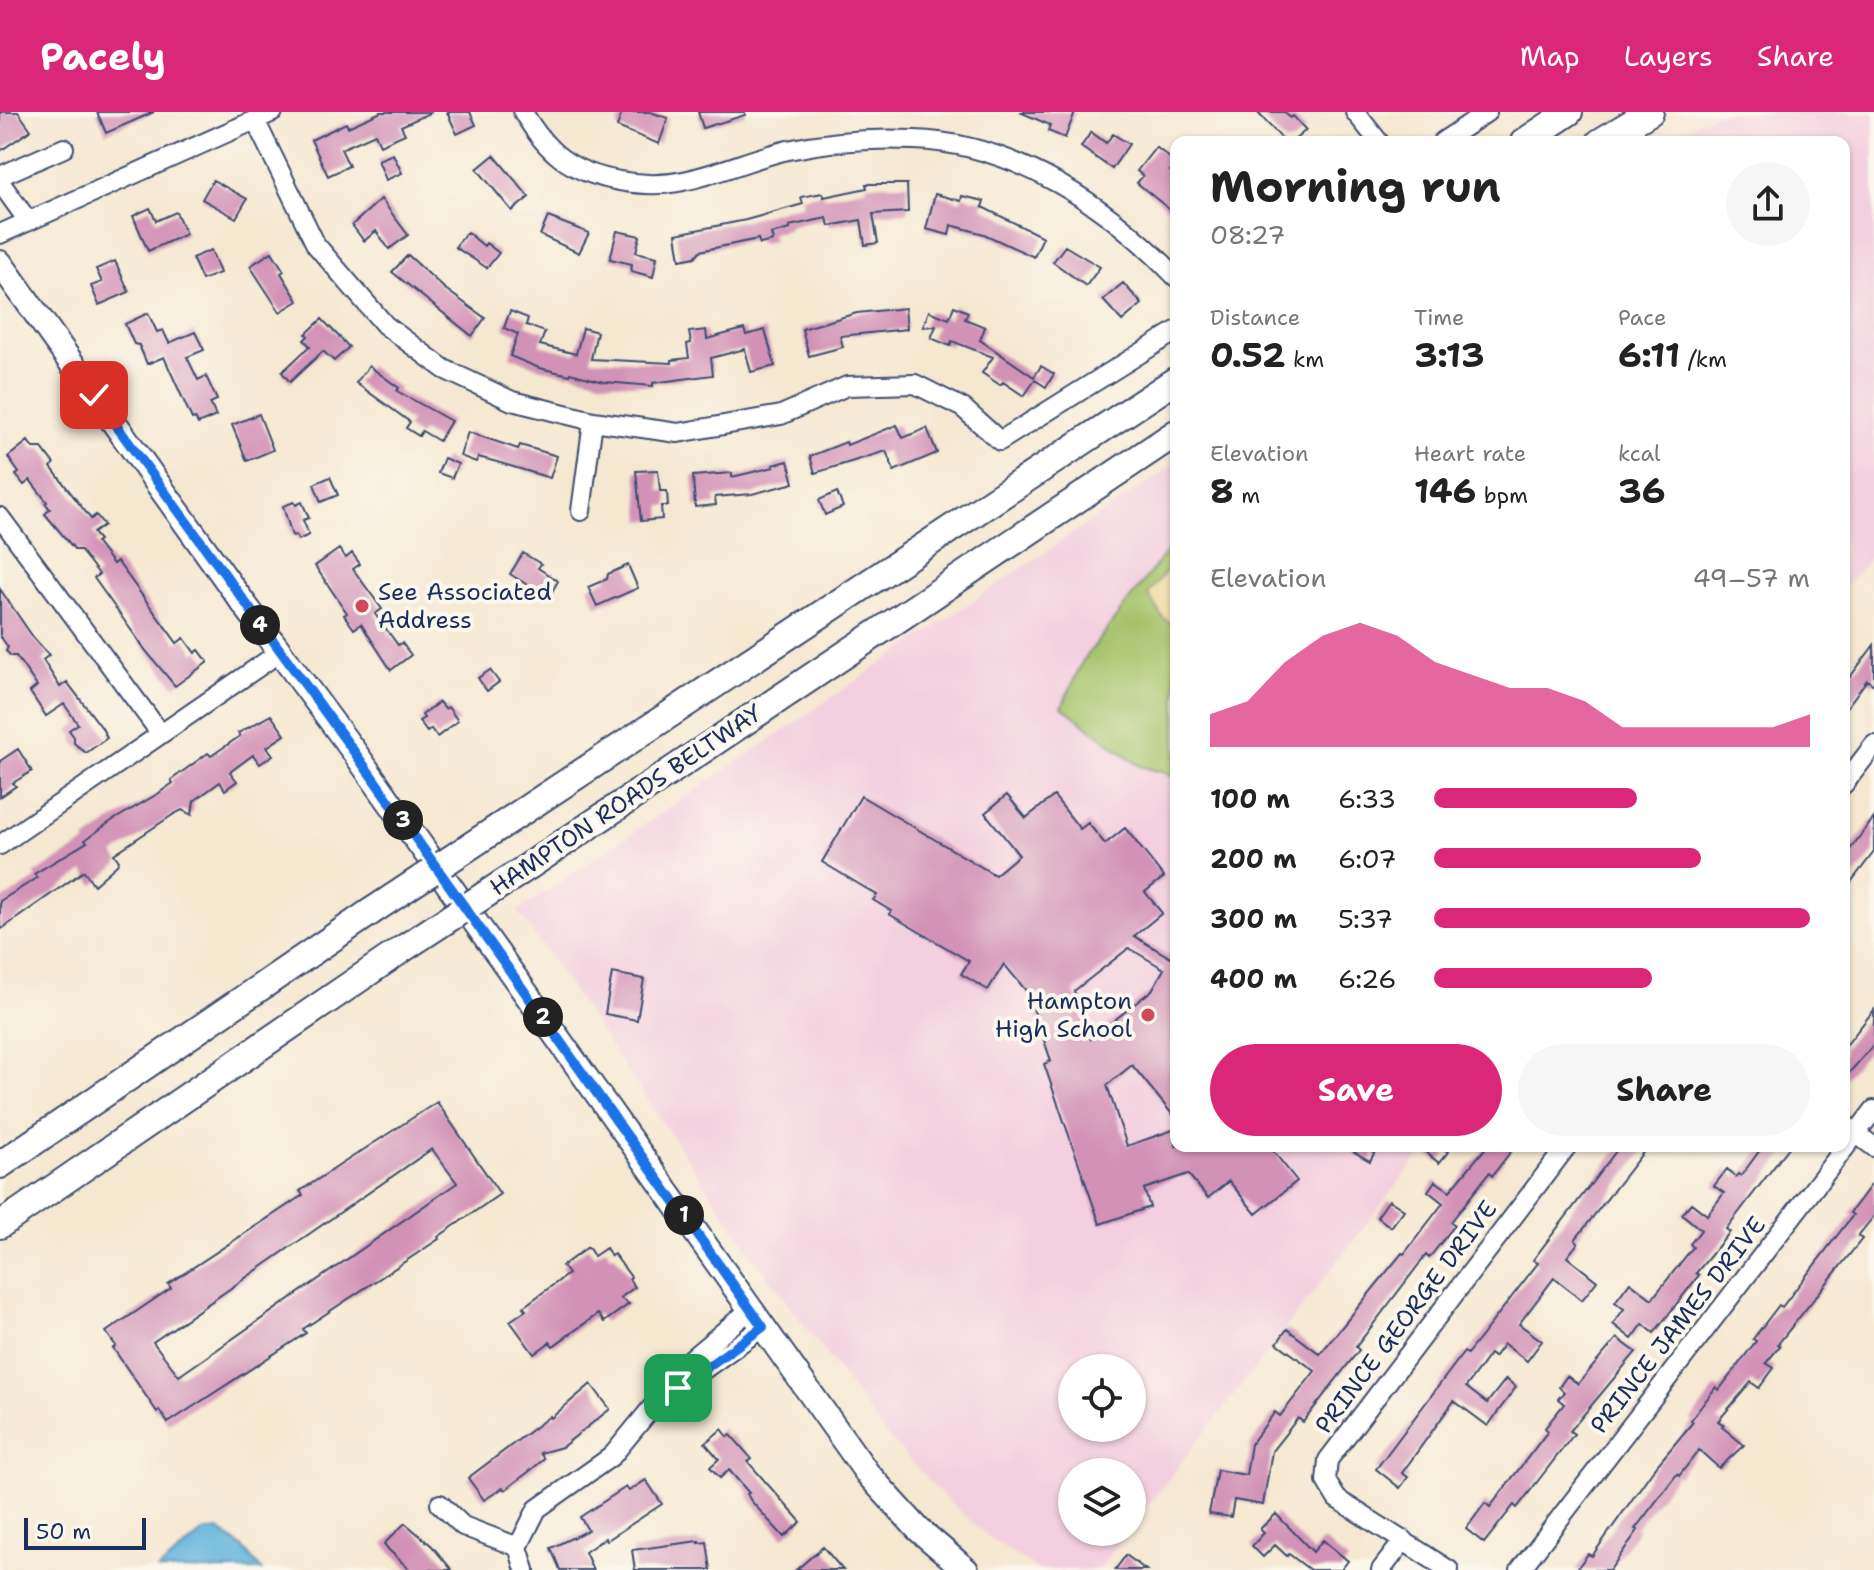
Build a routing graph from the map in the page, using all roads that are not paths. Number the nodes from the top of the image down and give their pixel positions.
1 (273, 112) edge
2 (523, 112) edge
3 (1355, 112) edge
4 (1487, 112) edge
5 (1569, 112) edge
6 (1650, 112) edge
7 (255, 120) junction
8 (1374, 136) edge
9 (1451, 136) edge
10 (1533, 136) edge
11 (1610, 136) edge
12 (64, 148) dead end
13 (3, 172) edge
14 (28, 221) junction
15 (0, 234) edge
16 (0, 263) edge
17 (1170, 271) edge
18 (1170, 335) edge
19 (1170, 384) edge
20 (593, 421) junction
21 (1170, 437) edge
22 (581, 511) dead end
23 (0, 517) edge
24 (280, 652) junction
25 (161, 734) junction
26 (1874, 745) edge
27 (1850, 776) edge
28 (0, 845) edge
29 (1874, 1110) edge
30 (1850, 1129) edge
31 (1874, 1147) edge
32 (1562, 1152) edge
33 (1833, 1152) edge
34 (0, 1165) edge
35 (0, 1225) edge
36 (757, 1318) junction
37 (440, 1504) dead end
38 (1404, 1540) junction
39 (518, 1547) junction
40 (525, 1570) edge
41 (966, 1570) edge
42 (1381, 1570) edge
43 (1449, 1570) edge
44 (1520, 1570) edge

1 - 7 street
2 - 17 street
3 - 8 street
4 - 9 street
5 - 10 highway
6 - 11 highway
7 - 14 street
7 - 20 street
12 - 13 street
13 - 14 street
14 - 15 street
16 - 24 main road
18 - 20 street
19 - 34 highway, HAMPTON ROADS BELTWAY, bridge
20 - 22 street
21 - 35 highway, HAMPTON ROADS BELTWAY, bridge
23 - 25 street
24 - 25 street
24 - 36 main road
25 - 28 street
26 - 27 street
29 - 30 street, PRINCE JAMES DRIVE
30 - 31 street
32 - 38 street, PRINCE GEORGE DRIVE
33 - 44 street, PRINCE JAMES DRIVE
36 - 39 street
36 - 41 main road
37 - 39 street
38 - 42 street
38 - 43 street
39 - 40 street

